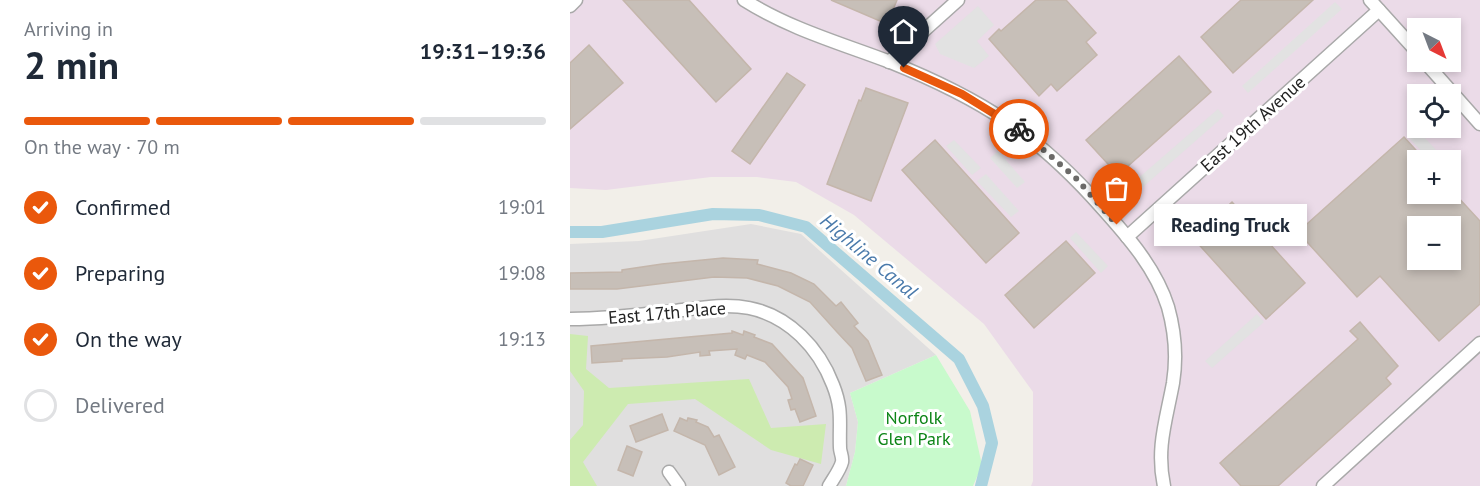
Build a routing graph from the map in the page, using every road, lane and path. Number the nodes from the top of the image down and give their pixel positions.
1 (576, 0) edge
2 (744, 0) edge
3 (958, 0) edge
4 (1370, 0) edge
5 (570, 6) edge
6 (1379, 10) junction
7 (1407, 41) edge
8 (889, 62) junction
9 (1434, 72) edge
10 (1480, 124) edge
11 (1128, 237) junction
12 (570, 319) edge
13 (1480, 343) edge
14 (669, 472) dead end
15 (679, 486) edge
16 (829, 486) edge
17 (1164, 486) edge
18 (1323, 486) edge

1 - 5 street
2 - 8 street
3 - 8 street
4 - 6 street
6 - 7 street
6 - 11 street, East 19th Avenue
8 - 11 street
9 - 10 street
11 - 17 street
12 - 16 street, East 17th Place
13 - 18 street
14 - 15 street

